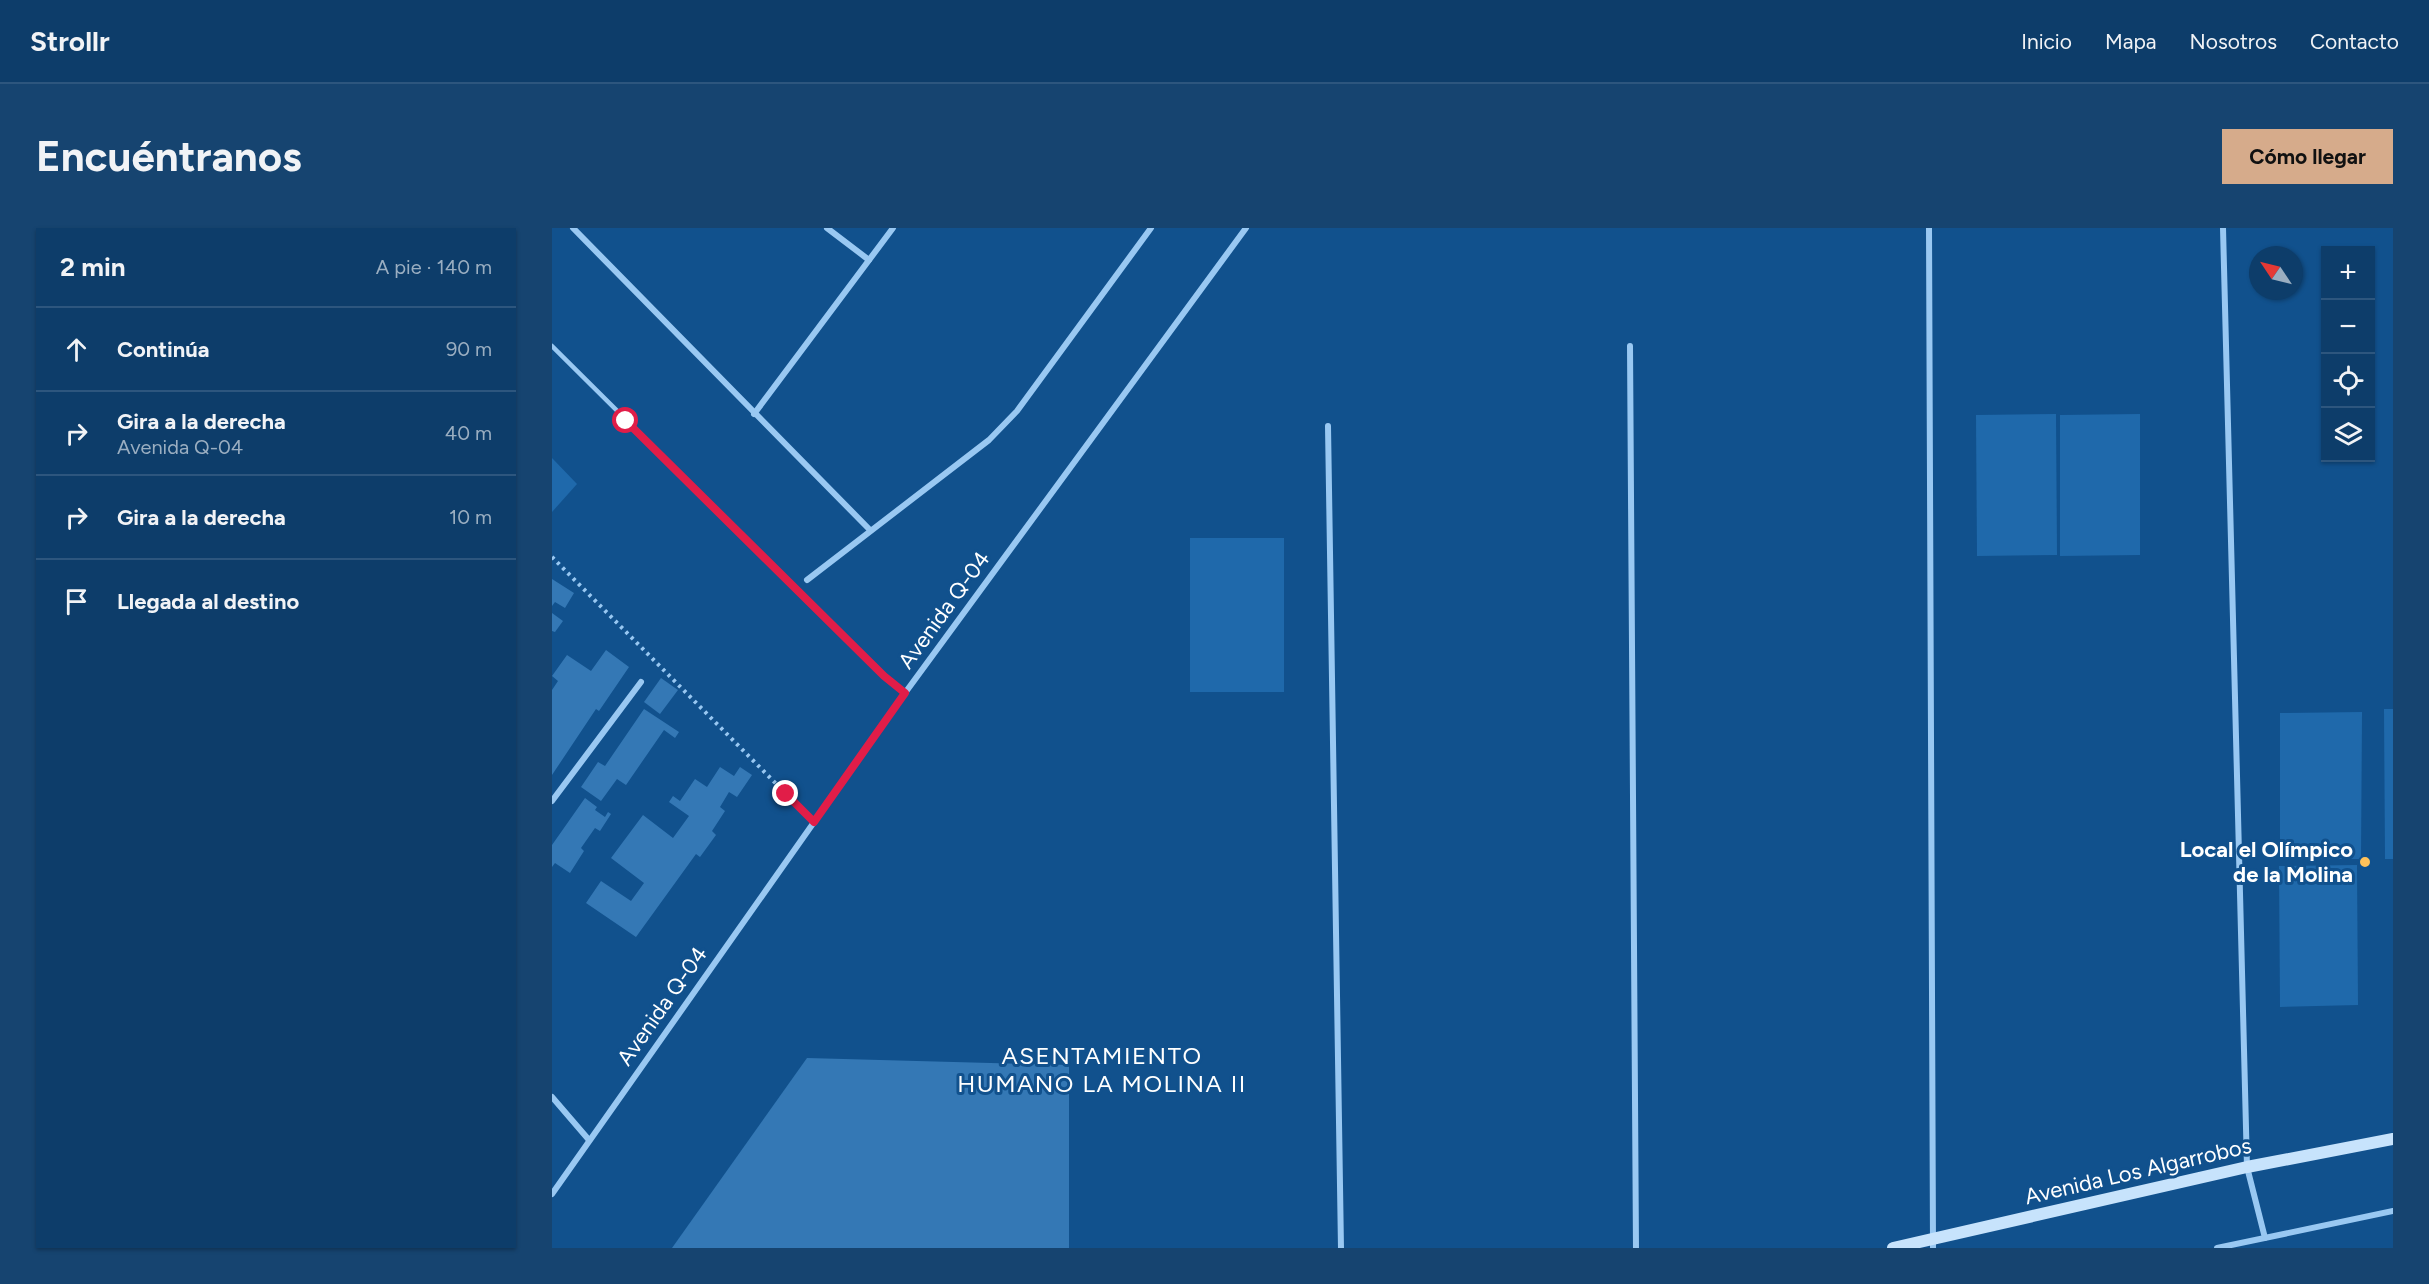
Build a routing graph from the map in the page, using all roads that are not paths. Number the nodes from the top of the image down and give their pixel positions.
1 (827, 228) edge
2 (893, 228) edge
3 (1151, 228) edge
4 (1246, 228) edge
5 (1929, 228) edge
6 (2223, 228) edge
7 (576, 229) edge
8 (869, 260) junction
9 (552, 345) edge
10 (1630, 346) dead end
11 (754, 414) junction
12 (1328, 426) dead end
13 (870, 530) junction
14 (807, 580) dead end
15 (641, 682) dead end
16 (905, 693) junction
17 (552, 801) edge
18 (552, 1097) edge
19 (2393, 1139) edge
20 (590, 1140) junction
21 (2247, 1167) junction
22 (552, 1194) edge
23 (2393, 1211) edge
24 (2265, 1238) junction
25 (1932, 1244) edge
26 (1341, 1248) edge
27 (1636, 1248) edge
28 (1893, 1248) edge
29 (2217, 1248) edge

1 - 8 street
2 - 8 street
3 - 13 street
4 - 16 street, Avenida Q-04
5 - 25 street
6 - 21 street
7 - 11 street
8 - 11 street
9 - 16 lane
10 - 27 street
11 - 13 street
12 - 26 street
13 - 14 street
15 - 17 street
16 - 20 street, Avenida Q-04
18 - 20 street
19 - 21 street, Avenida Los Algarrobos
20 - 22 street, Avenida Q-04
21 - 24 street
21 - 25 street, Avenida Los Algarrobos
23 - 24 street
24 - 29 street
25 - 28 street, Avenida Los Algarrobos

